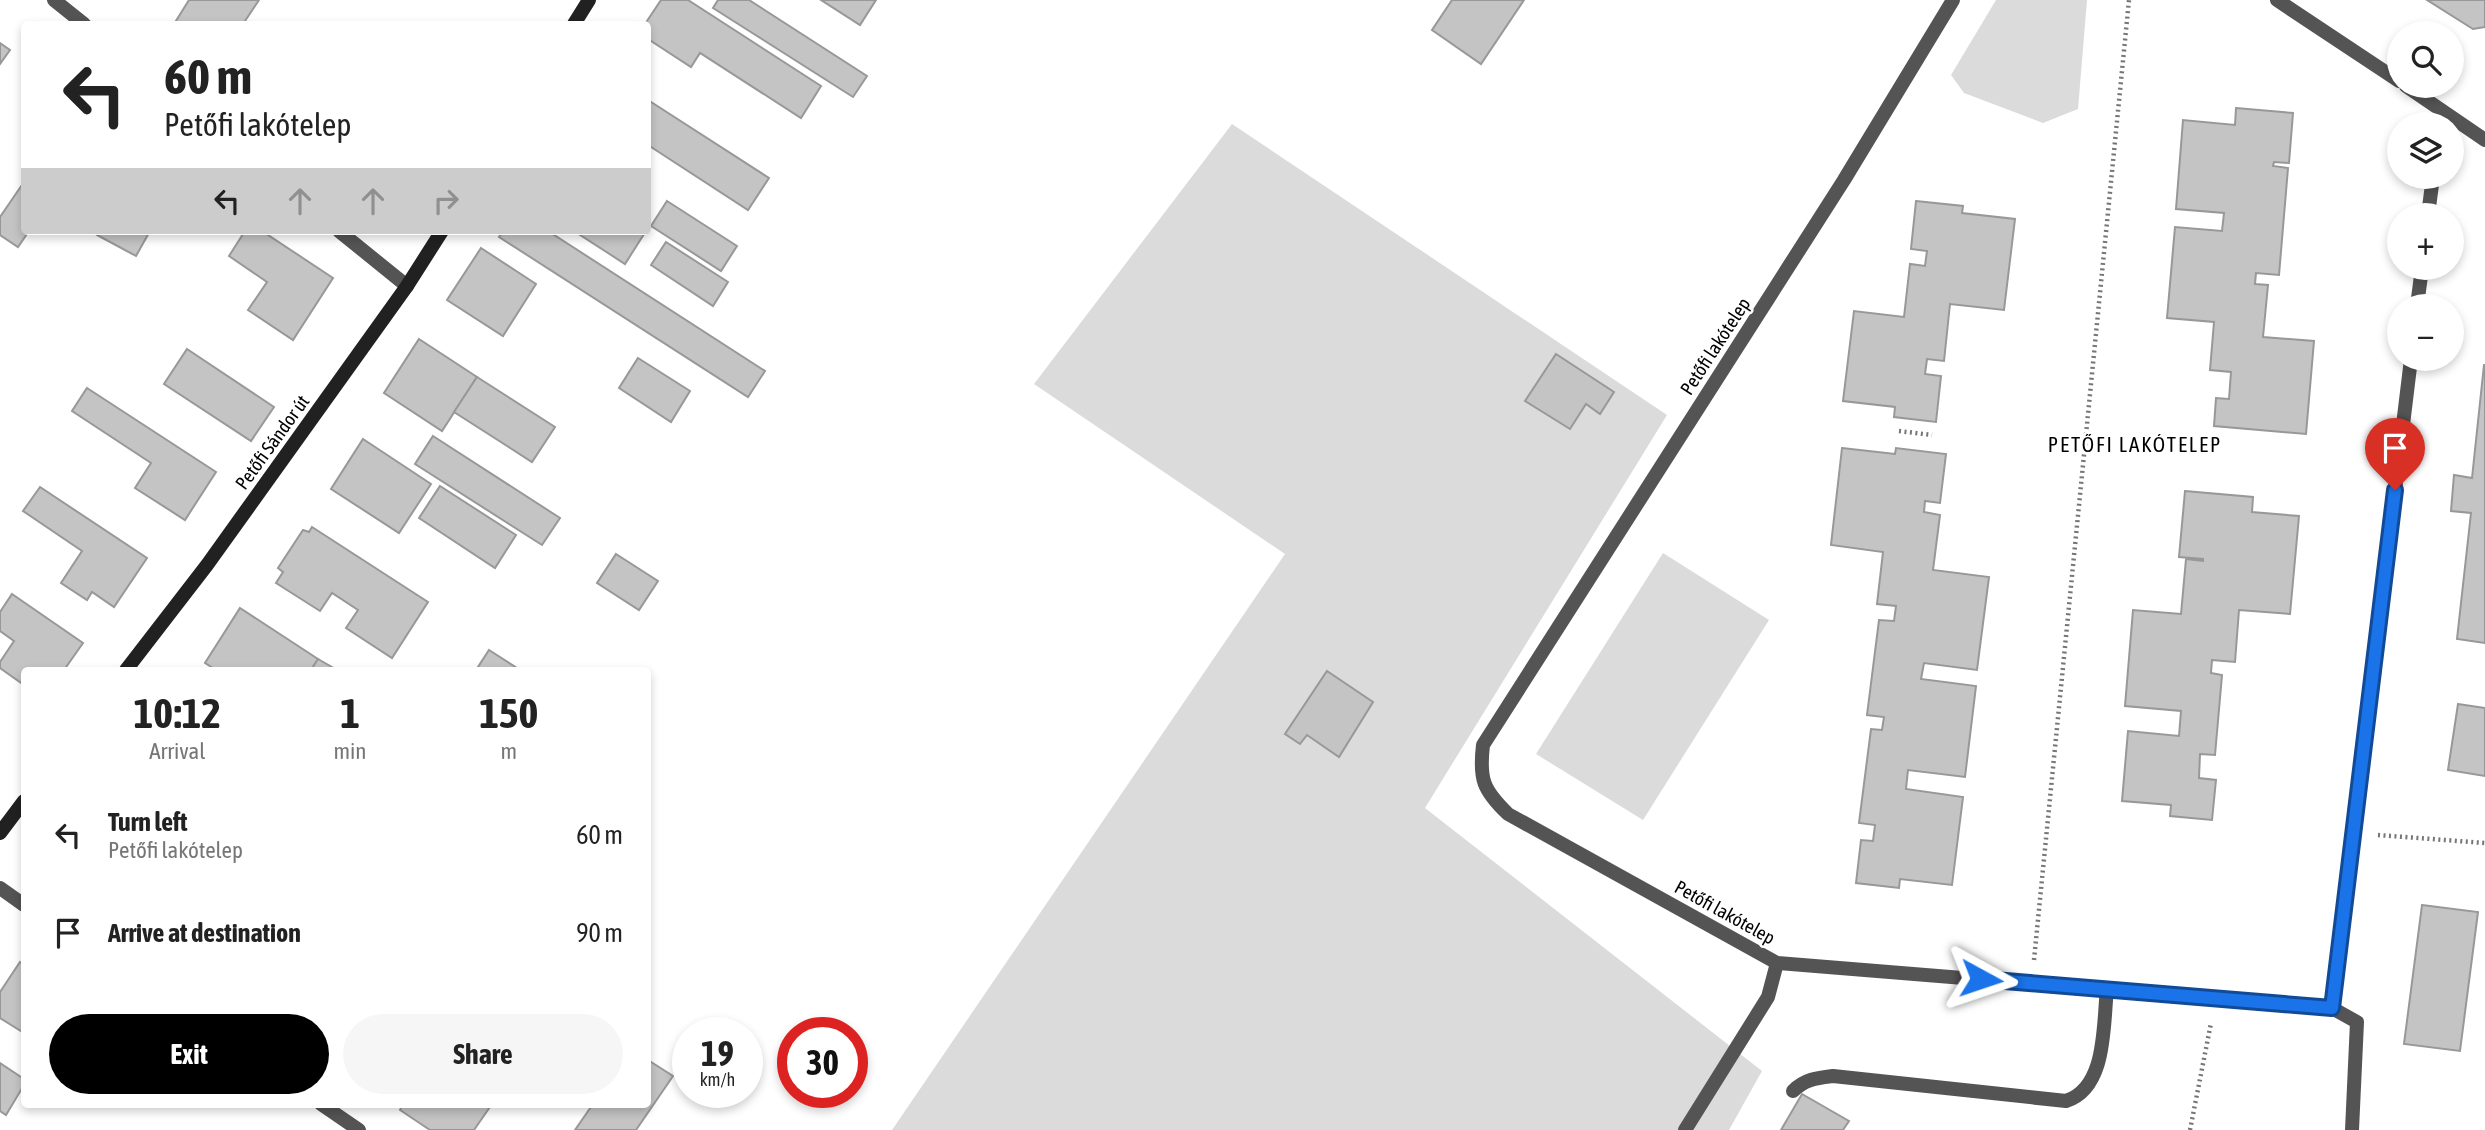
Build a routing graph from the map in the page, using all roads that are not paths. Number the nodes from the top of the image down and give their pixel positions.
1 (54, 0) edge
2 (589, 0) edge
3 (1953, 0) edge
4 (2277, 0) edge
5 (80, 21) edge
6 (576, 21) edge
7 (2387, 73) edge
8 (2419, 98) edge
9 (2435, 112) edge
10 (2464, 129) edge
11 (2485, 140) edge
12 (344, 235) edge
13 (439, 235) edge
14 (407, 286) junction
15 (2410, 371) edge
16 (128, 667) edge
17 (21, 806) edge
18 (0, 833) edge
19 (0, 888) edge
20 (21, 903) edge
21 (1777, 963) junction
22 (2107, 989) junction
23 (2332, 1008) junction
24 (1793, 1091) dead end
25 (327, 1108) edge
26 (359, 1130) edge
27 (1685, 1130) edge
28 (2352, 1130) edge

1 - 5 street
2 - 6 main road
3 - 21 street, Petőfi lakótelep
4 - 7 street
8 - 9 street
10 - 11 street
12 - 14 street
13 - 14 main road, Petőfi Sándor út
14 - 16 main road, Petőfi Sándor út
15 - 23 street
17 - 18 main road
19 - 20 street
21 - 22 street, Petőfi lakótelep
21 - 27 street
22 - 23 street, Petőfi lakótelep
22 - 24 street
23 - 28 street
25 - 26 street

